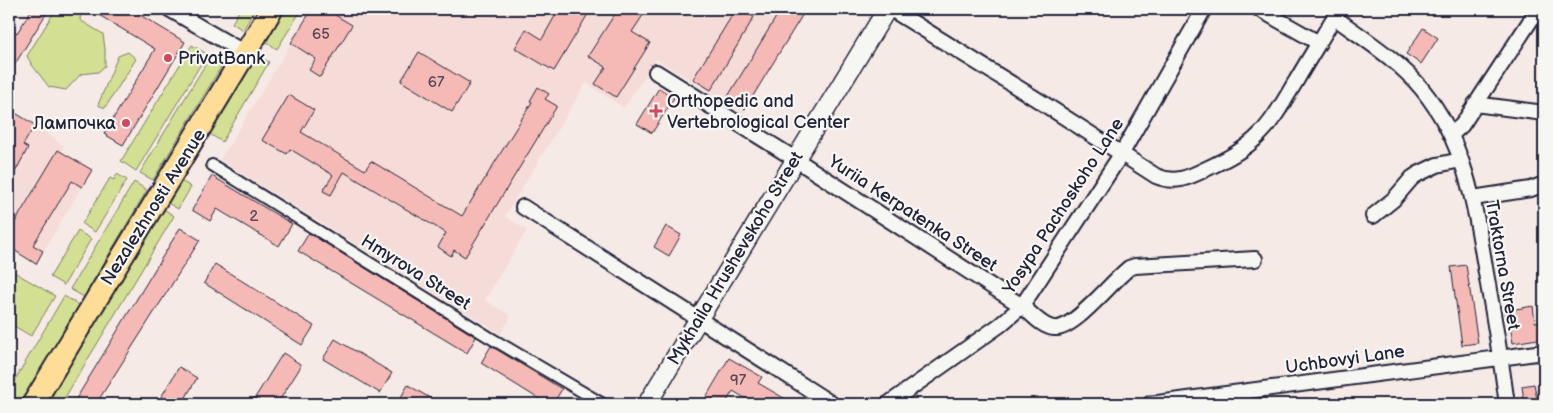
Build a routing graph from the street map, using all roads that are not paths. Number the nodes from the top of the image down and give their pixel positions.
1 (169, 9) edge
2 (272, 9) edge
3 (887, 9) edge
4 (891, 9) edge
5 (1204, 9) edge
6 (1259, 9) edge
7 (1538, 9) edge
8 (1336, 13) edge
9 (1318, 43) junction
10 (245, 53) junction
11 (656, 72) dead end
12 (1475, 104) junction
13 (1544, 113) edge
14 (1450, 135) junction
15 (1122, 153) junction
16 (795, 159) junction
17 (1462, 160) junction
18 (212, 165) dead end
19 (1544, 184) edge
20 (1473, 198) junction
21 (524, 207) dead end
22 (1373, 216) dead end
23 (1255, 259) dead end
24 (1022, 306) junction
25 (699, 319) junction
26 (1544, 352) edge
27 (1501, 358) junction
28 (34, 404) edge
29 (603, 404) edge
30 (647, 404) edge
31 (832, 404) edge
32 (888, 404) edge
33 (1150, 404) edge
34 (1507, 404) edge

1 - 10 street
2 - 10 main road, Nezalezhnosti Avenue
3 - 16 street, Mykhaila Hrushevskoho Street
4 - 15 street
5 - 15 street, Yosypa Pachoskoho Lane
6 - 9 street
7 - 12 street
8 - 9 street
8 - 14 street, Traktorna Street
9 - 15 street
10 - 28 main road, Nezalezhnosti Avenue
11 - 16 street, Yuriia Kerpatenka Street
12 - 13 street
12 - 14 street
14 - 17 street, Traktorna Street
15 - 24 street, Yosypa Pachoskoho Lane
16 - 24 street, Yuriia Kerpatenka Street
16 - 25 street, Mykhaila Hrushevskoho Street
17 - 20 street, Traktorna Street
17 - 22 street
18 - 29 street, Hmyrova Street
19 - 20 street
20 - 27 street, Traktorna Street
21 - 25 street
23 - 24 street, Yuriia Kerpatenka Street
24 - 32 street, Yosypa Pachoskoho Lane
25 - 30 street, Mykhaila Hrushevskoho Street
25 - 31 street
26 - 27 street, Uchbovyi Lane
27 - 33 street, Uchbovyi Lane
27 - 34 street, Traktorna Street

